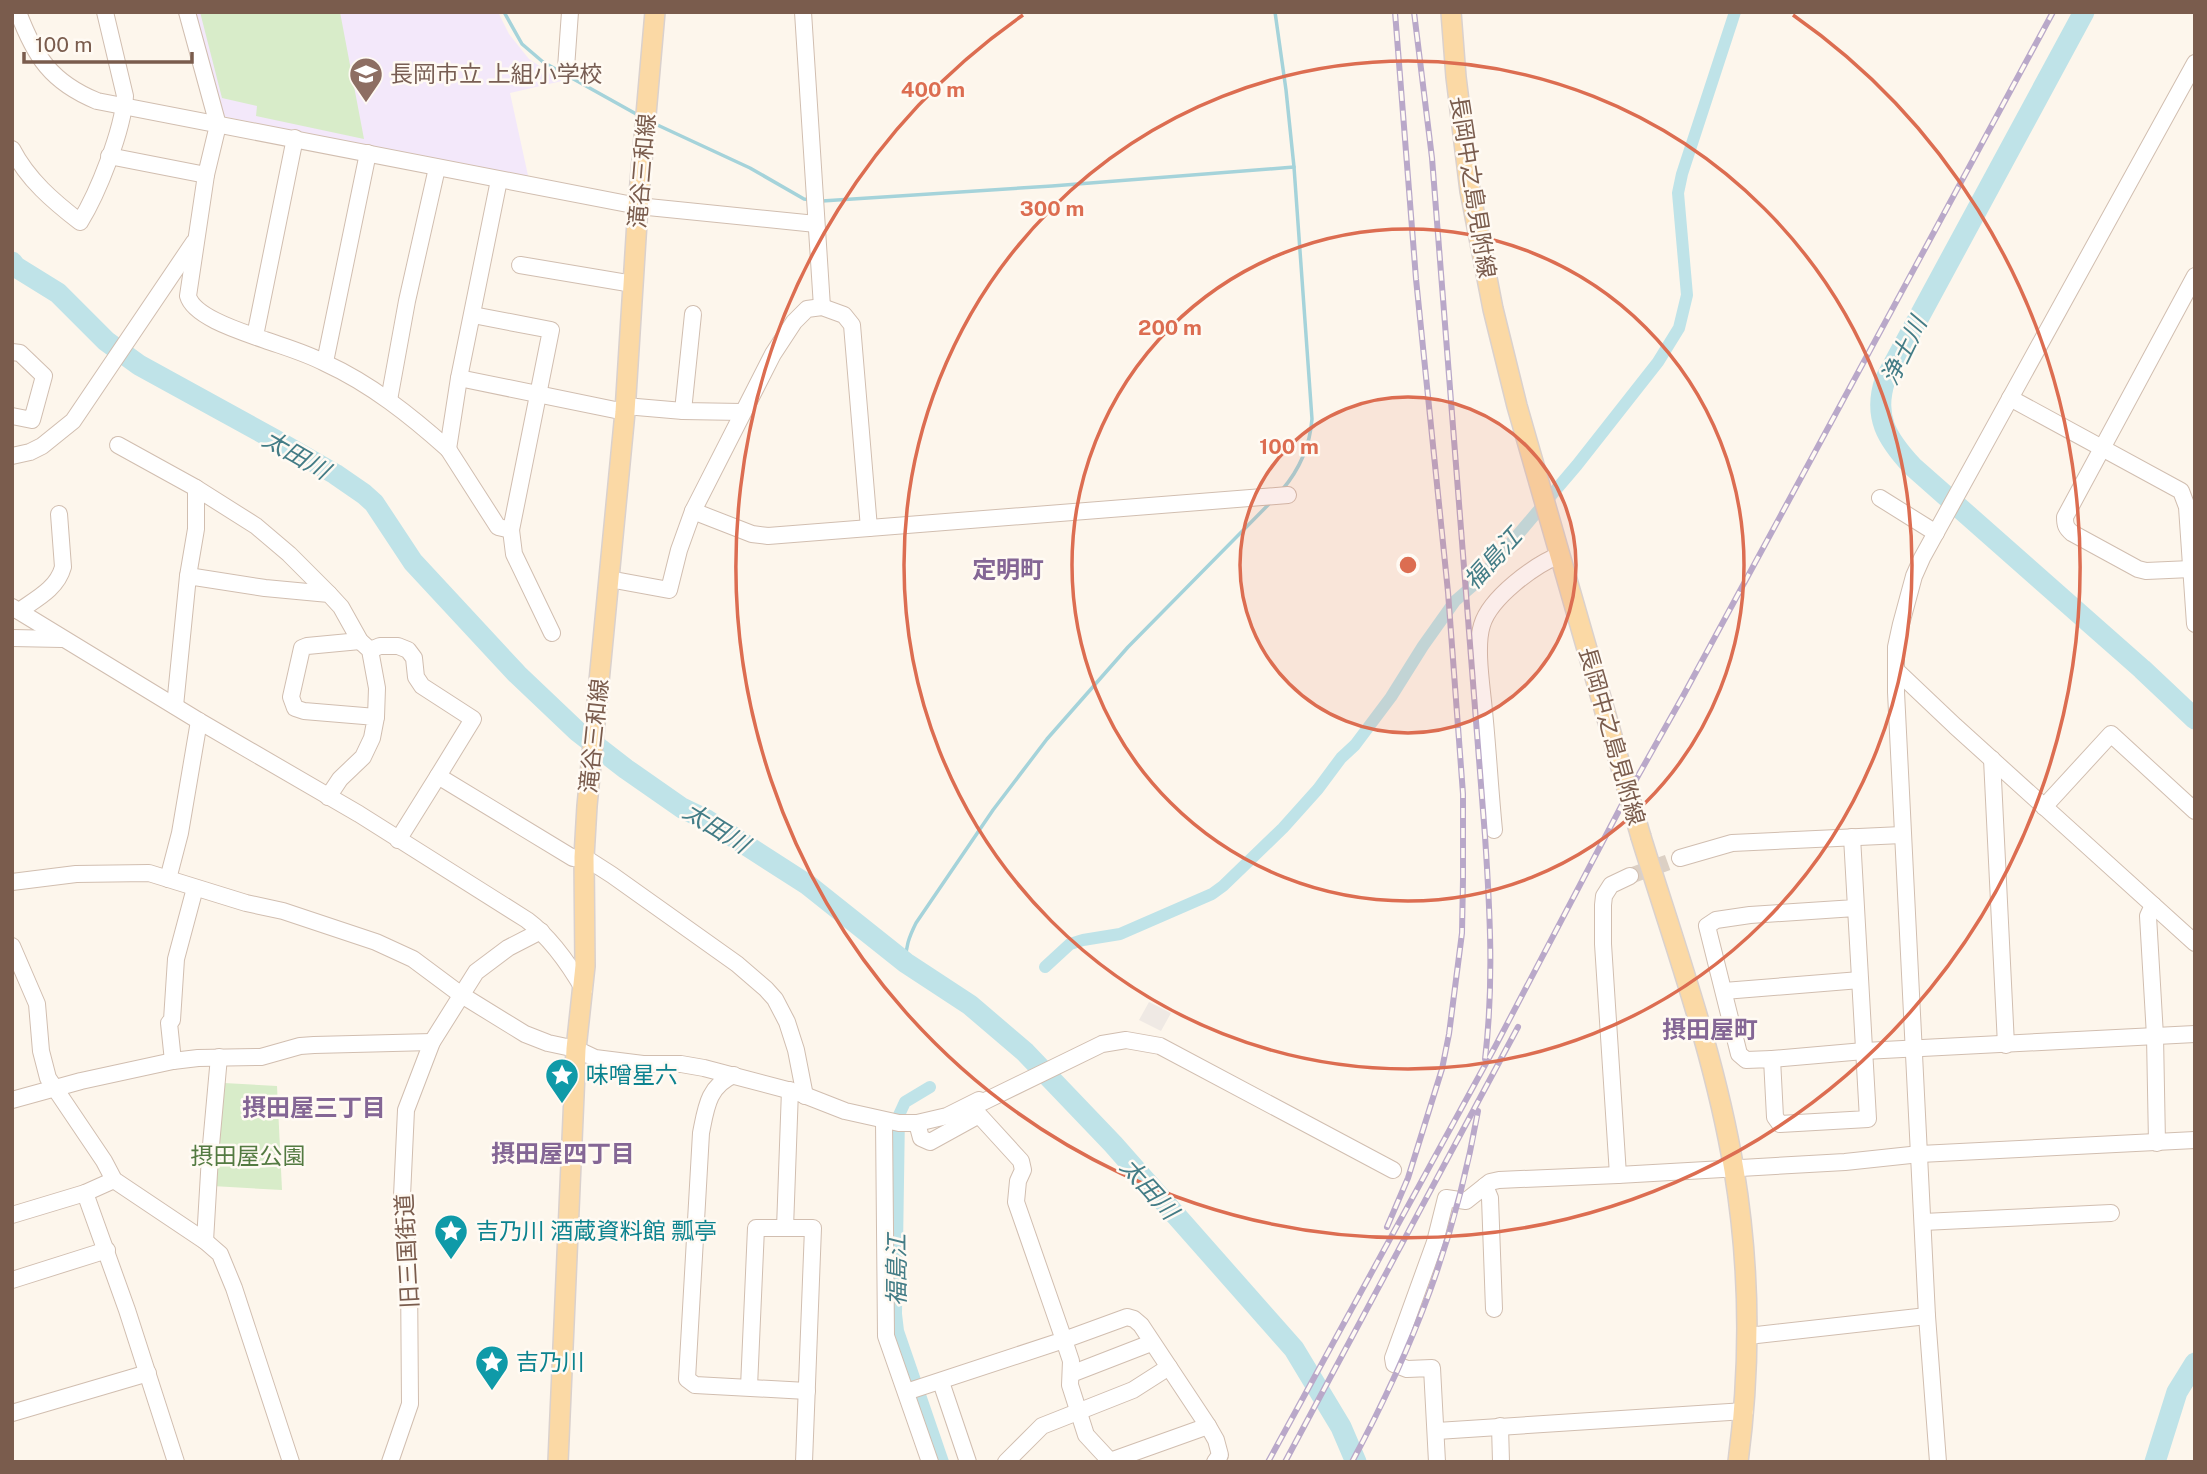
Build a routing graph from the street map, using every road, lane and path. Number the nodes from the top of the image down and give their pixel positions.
1 (18, 12) edge
2 (105, 12) edge
3 (187, 12) edge
4 (570, 12) edge
5 (655, 12) edge
6 (803, 12) edge
7 (1451, 12) edge
8 (2195, 63) edge
9 (566, 68) dead end
10 (125, 107) junction
11 (218, 125) junction
12 (295, 138) junction
13 (12, 149) edge
14 (368, 153) junction
15 (109, 156) junction
16 (437, 168) junction
17 (206, 174) junction
18 (499, 180) junction
19 (638, 206) junction
20 (816, 224) junction
21 (197, 237) junction
22 (520, 265) dead end
23 (2195, 276) edge
24 (633, 284) junction
25 (822, 307) junction
26 (473, 314) junction
27 (693, 314) dead end
28 (255, 336) junction
29 (12, 352) edge
30 (325, 362) junction
31 (459, 378) junction
32 (539, 393) junction
33 (2010, 398) junction
34 (389, 400) junction
35 (625, 409) junction
36 (683, 411) junction
37 (742, 412) junction
38 (12, 416) edge
39 (118, 445) dead end
40 (2102, 448) junction
41 (447, 449) junction
42 (12, 456) edge
43 (196, 488) junction
44 (1288, 495) dead end
45 (1880, 498) dead end
46 (693, 511) junction
47 (59, 514) dead end
48 (869, 528) junction
49 (511, 530) junction
50 (1936, 533) junction
51 (1558, 547) junction
52 (2191, 569) junction
53 (188, 576) junction
54 (609, 579) junction
55 (329, 594) junction
56 (15, 609) edge
57 (2195, 624) edge
58 (552, 633) dead end
59 (12, 638) edge
60 (66, 639) junction
61 (365, 646) junction
62 (1897, 671) junction
63 (175, 706) junction
64 (376, 718) junction
65 (199, 721) junction
66 (1992, 760) junction
67 (438, 776) junction
68 (328, 797) junction
69 (2044, 807) junction
70 (2195, 811) edge
71 (1494, 830) dead end
72 (1902, 835) junction
73 (1852, 837) junction
74 (398, 840) junction
75 (584, 857) junction
76 (1680, 858) tunnel mouth
77 (1630, 876) tunnel mouth
78 (168, 879) junction
79 (12, 882) edge
80 (195, 888) junction
81 (2153, 905) junction
82 (1856, 908) junction
83 (541, 931) junction
84 (2195, 943) edge
85 (12, 946) edge
86 (1860, 980) junction
87 (584, 990) junction
88 (1724, 991) junction
89 (460, 994) junction
90 (2195, 1034) edge
91 (2155, 1036) junction
92 (432, 1042) junction
93 (2006, 1045) junction
94 (576, 1049) junction
95 (1915, 1050) junction
96 (1864, 1051) junction
97 (219, 1057) junction
98 (1772, 1059) junction
99 (173, 1061) junction
100 (734, 1075) junction
101 (54, 1088) junction
102 (798, 1093) junction
103 (12, 1100) edge
104 (887, 1122) junction
105 (913, 1123) junction
106 (2195, 1140) edge
107 (2157, 1143) junction
108 (1920, 1154) junction
109 (1734, 1168) junction
110 (1393, 1170) dead end
111 (1618, 1175) junction
112 (114, 1180) junction
113 (1485, 1186) junction
114 (85, 1193) junction
115 (2111, 1213) dead end
116 (12, 1215) edge
117 (1923, 1222) junction
118 (785, 1228) junction
119 (205, 1241) junction
120 (107, 1250) junction
121 (12, 1280) edge
122 (1494, 1309) dead end
123 (1927, 1316) junction
124 (1748, 1336) junction
125 (1064, 1340) junction
126 (1151, 1343) junction
127 (1169, 1367) junction
128 (148, 1373) junction
129 (1071, 1374) junction
130 (934, 1384) junction
131 (749, 1387) junction
132 (807, 1391) junction
133 (909, 1391) junction
134 (1079, 1411) junction
135 (1745, 1411) junction
136 (12, 1413) edge
137 (1208, 1426) junction
138 (1500, 1426) junction
139 (1437, 1431) junction
140 (1110, 1461) edge
141 (176, 1462) edge
142 (291, 1462) edge
143 (390, 1462) edge
144 (558, 1462) edge
145 (804, 1462) edge
146 (930, 1462) edge
147 (968, 1462) edge
148 (1006, 1462) edge
149 (1214, 1462) edge
150 (1437, 1462) edge
151 (1501, 1462) edge
152 (1738, 1462) edge
153 (1938, 1462) edge

1 - 10 street
2 - 10 street
3 - 11 street
4 - 9 street
5 - 19 main road, 滝谷三和線
6 - 20 street
7 - 51 main road, 長岡中之島見附線
8 - 33 street
10 - 11 street
10 - 15 street
11 - 12 street
11 - 17 street
12 - 14 street
12 - 28 street
13 - 15 street
14 - 16 street
14 - 30 street
15 - 17 street
16 - 18 street
16 - 34 street
17 - 21 street
18 - 19 street
18 - 26 street
19 - 20 street
19 - 24 main road, 滝谷三和線
20 - 25 street
21 - 28 street
21 - 42 street
22 - 24 street
23 - 40 street
24 - 35 main road, 滝谷三和線
25 - 37 street
25 - 48 street
26 - 31 street
26 - 32 street
27 - 36 street
28 - 30 street
29 - 38 street
30 - 34 street
31 - 32 street
31 - 41 street
32 - 35 street
32 - 49 street
33 - 40 street
33 - 50 street
34 - 41 street
35 - 36 street
35 - 54 main road, 滝谷三和線
36 - 37 street
37 - 46 street
39 - 43 street
40 - 52 street
40 - 52 street
41 - 49 street
43 - 53 street
43 - 55 street
44 - 48 street
45 - 50 street
46 - 48 street
46 - 54 street
47 - 56 street
49 - 58 street
50 - 62 street
51 - 71 street
51 - 109 main road, 長岡中之島見附線, bridge
52 - 57 street
53 - 55 street
53 - 63 street
54 - 75 main road, 滝谷三和線
55 - 61 street
56 - 60 street
59 - 60 street
60 - 63 street
61 - 64 street
61 - 64 street
61 - 67 street
62 - 66 street
62 - 72 street
63 - 65 street
64 - 68 street
65 - 68 street
65 - 78 street
66 - 69 street
66 - 93 street
67 - 74 street
67 - 75 street
68 - 74 street
69 - 70 street
69 - 81 street
72 - 73 street
72 - 95 street
73 - 76 street
73 - 82 street
74 - 83 street
75 - 87 main road, 滝谷三和線
75 - 102 street
77 - 111 street
78 - 79 street
78 - 80 street
80 - 89 street
80 - 99 street
81 - 84 street
81 - 91 street
82 - 86 street
82 - 88 street
83 - 87 street
83 - 89 street, 旧三国街道
85 - 101 street
86 - 88 street
86 - 96 street
87 - 94 main road, 滝谷三和線
88 - 98 street
89 - 92 street, 旧三国街道
89 - 94 street
90 - 91 street
91 - 93 street
91 - 107 street
92 - 97 street
92 - 143 street, 旧三国街道
93 - 95 street
94 - 100 street
94 - 144 main road, 滝谷三和線
95 - 96 street
95 - 108 street
96 - 98 street
96 - 98 street
97 - 99 street
97 - 119 street
99 - 101 street
100 - 102 street
100 - 131 street
101 - 103 street
101 - 112 street
102 - 104 street
102 - 118 street
104 - 105 street
104 - 133 street
105 - 110 street
105 - 125 street
106 - 107 street
107 - 108 street
108 - 109 street
108 - 117 street
109 - 111 street
109 - 124 main road, 長岡中之島見附線
111 - 113 street
112 - 114 street
112 - 119 street
113 - 122 street
113 - 139 street
114 - 116 street
114 - 120 street
115 - 117 street
117 - 123 street
118 - 131 street
118 - 132 street
119 - 142 street
120 - 121 street
120 - 128 street
123 - 124 street
123 - 153 street
124 - 135 main road, 長岡中之島見附線
125 - 126 street
125 - 129 street
125 - 130 street
126 - 127 street
126 - 129 street
127 - 134 street
127 - 137 street
128 - 136 street
128 - 141 street
129 - 134 street
130 - 133 street
130 - 147 street
131 - 132 street
132 - 145 street
133 - 146 street
134 - 140 street
134 - 148 street
135 - 138 street
135 - 152 main road, 長岡中之島見附線
137 - 140 street
137 - 149 street
138 - 139 street
138 - 151 street
139 - 150 street

